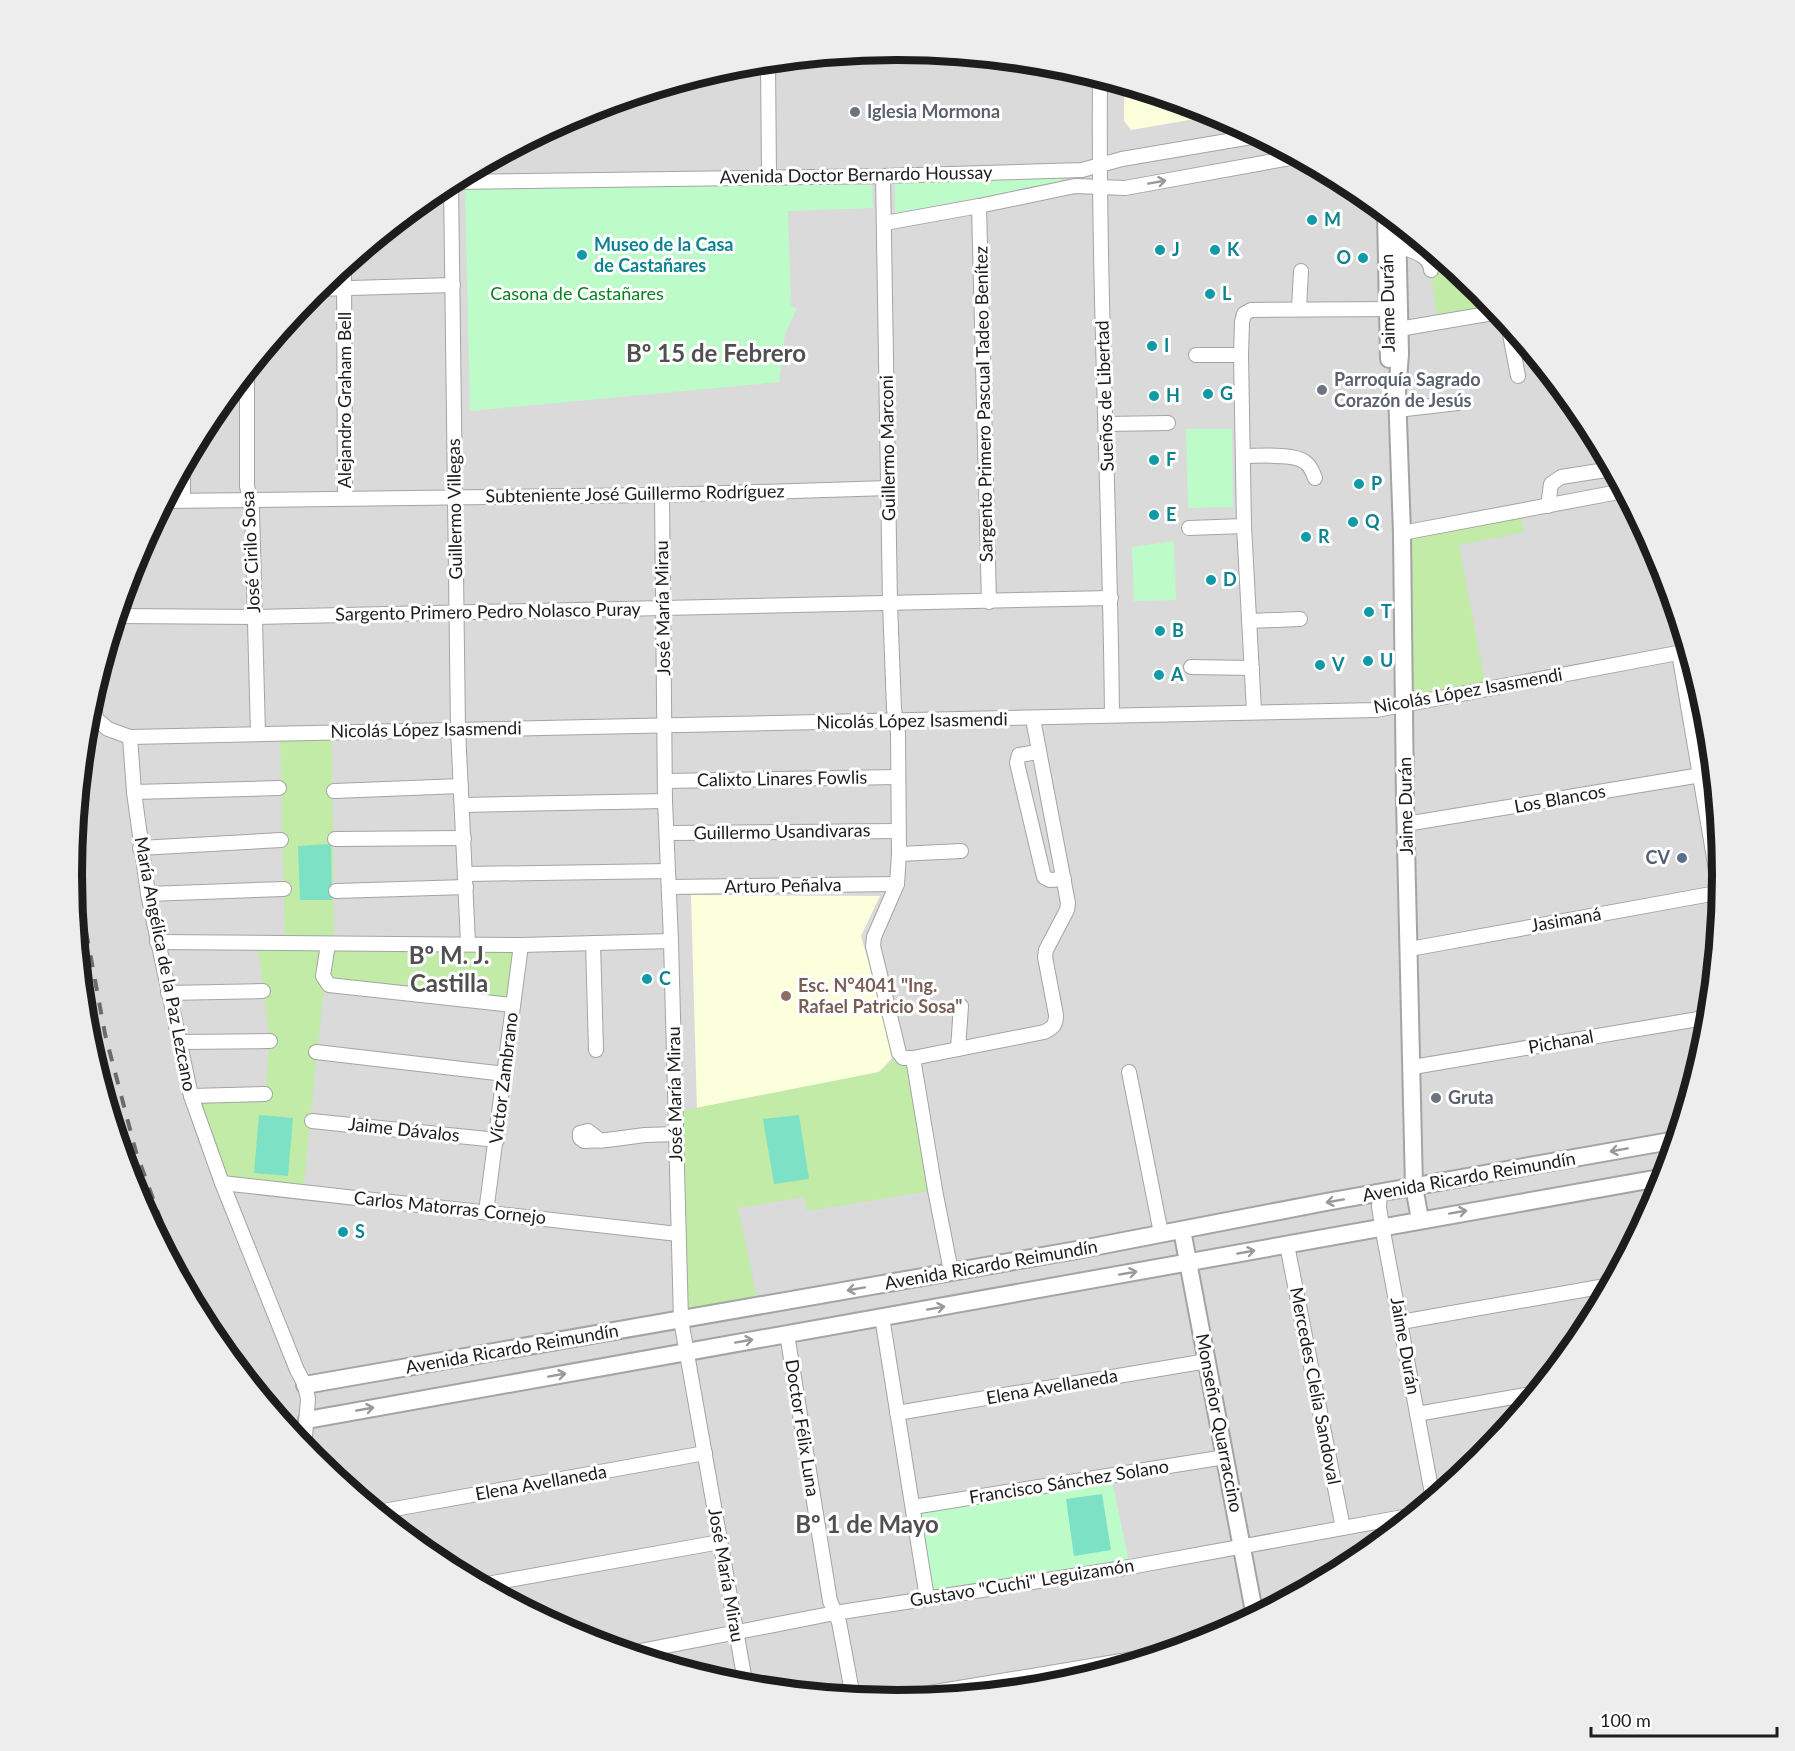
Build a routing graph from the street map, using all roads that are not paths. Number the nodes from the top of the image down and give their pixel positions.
1 (768, 71) edge
2 (1100, 86) edge
3 (1245, 138) edge
4 (1286, 159) edge
5 (1099, 165) junction
6 (883, 176) junction
7 (769, 177) junction
8 (469, 182) edge
9 (1099, 187) junction
10 (451, 193) edge
11 (979, 206) junction
12 (885, 223) junction
13 (1387, 224) edge
14 (1397, 232) edge
15 (1398, 246) junction
16 (1431, 270) dead end
17 (1301, 271) dead end
18 (344, 277) edge
19 (453, 285) junction
20 (332, 288) edge
21 (345, 288) junction
22 (1299, 309) junction
23 (1393, 309) junction
24 (1488, 314) edge
25 (1399, 329) junction
26 (1511, 338) edge
27 (1196, 355) dead end
28 (1241, 355) junction
29 (1518, 376) dead end
30 (247, 384) edge
31 (1397, 392) junction
32 (1458, 403) dead end
33 (1397, 410) junction
34 (1168, 423) dead end
35 (1106, 424) junction
36 (1244, 456) junction
37 (1605, 470) edge
38 (1315, 478) dead end
39 (183, 483) edge
40 (889, 488) junction
41 (1616, 491) edge
42 (662, 495) junction
43 (345, 497) junction
44 (455, 498) junction
45 (250, 499) junction
46 (173, 501) edge
47 (183, 501) junction
48 (1548, 506) junction
49 (1244, 526) junction
50 (1189, 528) dead end
51 (1402, 533) junction
52 (1111, 598) junction
53 (989, 602) junction
54 (890, 603) junction
55 (664, 608) junction
56 (457, 612) junction
57 (124, 616) edge
58 (255, 617) junction
59 (1300, 619) dead end
60 (1249, 621) junction
61 (1682, 652) edge
62 (1191, 667) dead end
63 (1252, 668) junction
64 (1692, 694) edge
65 (1404, 704) junction
66 (1254, 711) junction
67 (1112, 714) junction
68 (1033, 718) junction
69 (97, 720) edge
70 (895, 721) junction
71 (664, 726) junction
72 (458, 729) junction
73 (258, 733) junction
74 (130, 737) junction
75 (1038, 752) junction
76 (1705, 766) edge
77 (1707, 774) edge
78 (898, 777) junction
79 (665, 782) junction
80 (461, 786) junction
81 (279, 788) dead end
82 (334, 791) dead end
83 (134, 792) junction
84 (665, 801) junction
85 (463, 805) junction
86 (1406, 825) junction
87 (898, 831) junction
88 (667, 833) junction
89 (464, 838) junction
90 (281, 840) dead end
91 (335, 840) dead end
92 (140, 848) junction
93 (962, 851) dead end
94 (899, 854) junction
95 (668, 871) junction
96 (1064, 879) junction
97 (466, 880) junction
98 (897, 884) junction
99 (669, 887) junction
100 (284, 889) dead end
101 (336, 891) dead end
102 (148, 894) junction
103 (1712, 896) edge
104 (671, 941) junction
105 (157, 942) junction
106 (468, 943) junction
107 (593, 943) junction
108 (328, 944) junction
109 (521, 945) junction
110 (1410, 949) junction
111 (263, 991) dead end
112 (168, 993) junction
113 (512, 1005) junction
114 (961, 1006) dead end
115 (1700, 1019) edge
116 (270, 1041) dead end
117 (179, 1042) junction
118 (596, 1050) dead end
119 (958, 1050) junction
120 (316, 1052) dead end
121 (913, 1058) junction
122 (1413, 1067) junction
123 (1129, 1072) dead end
124 (505, 1074) junction
125 (265, 1094) dead end
126 (191, 1095) junction
127 (312, 1121) dead end
128 (675, 1134) junction
129 (497, 1140) junction
130 (601, 1141) dead end
131 (1669, 1141) edge
132 (1655, 1178) edge
133 (222, 1183) junction
134 (1414, 1187) junction
135 (1380, 1193) junction
136 (486, 1212) junction
137 (1420, 1219) junction
138 (1382, 1226) junction
139 (1182, 1230) junction
140 (1161, 1233) junction
141 (678, 1234) junction
142 (1287, 1245) junction
143 (1188, 1262) junction
144 (951, 1271) junction
145 (1602, 1287) edge
146 (882, 1317) junction
147 (681, 1320) junction
148 (1401, 1323) junction
149 (787, 1334) junction
150 (686, 1351) junction
151 (1207, 1361) junction
152 (304, 1385) junction
153 (1526, 1395) edge
154 (897, 1413) junction
155 (1417, 1414) junction
156 (307, 1420) junction
157 (305, 1436) edge
158 (705, 1453) junction
159 (1225, 1457) junction
160 (1432, 1492) edge
161 (913, 1507) junction
162 (387, 1510) edge
163 (1399, 1518) edge
164 (1342, 1528) junction
165 (720, 1542) junction
166 (1242, 1547) junction
167 (492, 1583) edge
168 (927, 1598) junction
169 (1254, 1609) edge
170 (835, 1613) junction
171 (736, 1631) junction
172 (648, 1652) edge
173 (1109, 1663) edge
174 (744, 1676) edge
175 (852, 1689) edge
176 (956, 1689) edge

1 - 7 street
2 - 5 street, Sueños de Libertad
3 - 5 street, Avenida Doctor Bernardo Houssay
9 -> 4 street, Avenida Doctor Bernardo Houssay
5 - 6 street, Avenida Doctor Bernardo Houssay
5 - 9 street, Sueños de Libertad
6 - 7 street, Avenida Doctor Bernardo Houssay
6 - 12 street, Guillermo Marconi
7 - 8 street, Avenida Doctor Bernardo Houssay
9 - 11 street, Avenida Doctor Bernardo Houssay
9 - 35 street, Sueños de Libertad
10 - 19 street, Guillermo Villegas
11 - 12 street, Avenida Doctor Bernardo Houssay
11 - 53 street, Sargento Primero Pascual Tadeo Benítez
12 - 40 street, Guillermo Marconi
13 - 23 street, Jaime Durán
14 - 15 street, Jaime Durán
15 - 16 street
15 - 23 street, Jaime Durán
17 - 22 street
18 - 21 street, Alejandro Graham Bell
19 - 21 street
19 - 44 street, Guillermo Villegas
20 - 21 street
21 - 43 street, Alejandro Graham Bell
22 - 23 street
22 - 28 street
23 - 25 street, Jaime Durán
23 - 31 street, Jaime Durán
24 - 25 street
25 - 31 street, Jaime Durán
26 - 29 street
27 - 28 street
28 - 36 street
30 - 45 street, José Cirilo Sosa
31 - 33 street, Jaime Durán
32 - 33 street
33 - 51 street, Jaime Durán
34 - 35 street
35 - 52 street, Sueños de Libertad
36 - 38 street
36 - 49 street
37 - 48 street
39 - 47 street
40 - 42 street, Subteniente José Guillermo Rodríguez
40 - 54 street, Guillermo Marconi
41 - 48 street
42 - 44 street, Subteniente José Guillermo Rodríguez
42 - 55 street, José María Mirau
43 - 44 street, Subteniente José Guillermo Rodríguez
43 - 45 street, Subteniente José Guillermo Rodríguez
44 - 56 street, Guillermo Villegas
45 - 47 street, Subteniente José Guillermo Rodríguez
45 - 58 street, José Cirilo Sosa
46 - 47 street, Subteniente José Guillermo Rodríguez
48 - 51 street
49 - 50 street
49 - 60 street
51 - 65 street, Jaime Durán
52 - 53 street, Sargento Primero Pedro Nolasco Puray
52 - 67 street, Sueños de Libertad
53 - 54 street, Sargento Primero Pedro Nolasco Puray
54 - 55 street, Sargento Primero Pedro Nolasco Puray
54 - 70 street, Guillermo Marconi
55 - 56 street, Sargento Primero Pedro Nolasco Puray
55 - 71 street, José María Mirau
56 - 58 street, Sargento Primero Pedro Nolasco Puray
56 - 72 street, Guillermo Villegas
57 - 58 street, Sargento Primero Pedro Nolasco Puray
58 - 73 street, José Cirilo Sosa
59 - 60 street
60 - 63 street
61 - 65 street, Nicolás López Isasmendi
62 - 63 street
63 - 66 street
64 - 76 street
65 - 66 street, Nicolás López Isasmendi
65 - 86 street, Jaime Durán
66 - 67 street, Nicolás López Isasmendi
67 - 68 street, Nicolás López Isasmendi
68 - 70 street, Nicolás López Isasmendi
68 - 75 street
69 - 74 street
70 - 71 street, Nicolás López Isasmendi
70 - 78 street, Guillermo Marconi
71 - 72 street, Nicolás López Isasmendi
71 - 79 street, José María Mirau
72 - 73 street, Nicolás López Isasmendi
72 - 80 street, Guillermo Villegas
73 - 74 street, Nicolás López Isasmendi
74 - 83 street, María Angélica de la Paz Lezcano
75 - 96 street
75 - 96 street
77 - 86 street, Los Blancos
78 - 79 street, Calixto Linares Fowlis
78 - 87 street, Guillermo Marconi
79 - 84 street, José María Mirau
80 - 82 street
80 - 85 street, Guillermo Villegas
81 - 83 street
83 - 92 street, María Angélica de la Paz Lezcano
84 - 85 street
84 - 88 street, José María Mirau
85 - 89 street, Guillermo Villegas
86 - 110 street, Jaime Durán
87 - 88 street, Guillermo Usandivaras
87 - 94 street, Guillermo Marconi
88 - 95 street, José María Mirau
89 - 91 street
89 - 97 street, Guillermo Villegas
90 - 92 street
92 - 102 street, María Angélica de la Paz Lezcano
93 - 94 street
94 - 98 street, Guillermo Marconi
95 - 97 street
95 - 99 street, José María Mirau
96 - 119 street
97 - 101 street
97 - 106 street, Guillermo Villegas
98 - 99 street, Arturo Peñalva
98 - 121 street, Guillermo Marconi
99 - 104 street, José María Mirau
100 - 102 street
102 - 105 street, María Angélica de la Paz Lezcano
103 - 110 street, Jasimaná
104 - 107 street
104 - 128 street, José María Mirau
105 - 108 street
105 - 112 street, María Angélica de la Paz Lezcano
106 - 108 street
106 - 109 street
107 - 109 street
107 - 118 street
108 - 113 street
109 - 113 street, Víctor Zambrano
110 - 122 street, Jaime Durán
111 - 112 street
112 - 117 street, María Angélica de la Paz Lezcano
113 - 124 street, Víctor Zambrano
114 - 119 street
115 - 122 street, Pichanal
116 - 117 street
117 - 126 street, María Angélica de la Paz Lezcano
119 - 121 street
120 - 124 street
121 - 144 street
122 - 134 street, Jaime Durán
123 - 140 street
124 - 129 street, Víctor Zambrano
125 - 126 street
126 - 133 street, María Angélica de la Paz Lezcano
127 - 129 street, Jaime Dávalos
128 - 130 street
128 - 141 street, José María Mirau
129 - 136 street, Víctor Zambrano
131 -> 134 street, Avenida Ricardo Reimundín
137 -> 132 street, Avenida Ricardo Reimundín
133 - 136 street, Carlos Matorras Cornejo
133 - 152 street, María Angélica de la Paz Lezcano
134 - 135 street, Avenida Ricardo Reimundín
134 - 137 street, Jaime Durán
135 - 138 street, Jaime Durán
135 -> 139 street, Avenida Ricardo Reimundín
136 - 141 street, Carlos Matorras Cornejo
137 - 138 street, Avenida Ricardo Reimundín
138 - 142 street, Avenida Ricardo Reimundín
138 - 148 street, Jaime Durán
139 - 140 street, Avenida Ricardo Reimundín
139 - 143 street, Monseñor Quarraccino
140 - 144 street, Avenida Ricardo Reimundín
141 - 147 street, José María Mirau
143 -> 142 street, Avenida Ricardo Reimundín
142 - 164 street, Mercedes Clelia Sandoval
146 -> 143 street, Avenida Ricardo Reimundín
143 - 151 street, Monseñor Quarraccino
144 -> 147 street, Avenida Ricardo Reimundín
145 - 148 street
146 - 149 street, Avenida Ricardo Reimundín
146 - 154 street
147 - 150 street, José María Mirau
147 - 152 street, Avenida Ricardo Reimundín
148 - 155 street, Jaime Durán
150 -> 149 street, Avenida Ricardo Reimundín
149 - 170 street, Doctor Félix Luna
156 -> 150 street, Avenida Ricardo Reimundín
150 - 158 street, José María Mirau
151 - 154 street, Elena Avellaneda
151 - 159 street, Monseñor Quarraccino
152 - 156 street, María Angélica de la Paz Lezcano
153 - 155 street
154 - 161 street
155 - 160 street, Jaime Durán
156 - 157 street, María Angélica de la Paz Lezcano
158 - 162 street, Elena Avellaneda
158 - 165 street, José María Mirau
159 - 161 street, Francisco Sánchez Solano
159 - 166 street, Monseñor Quarraccino
161 - 168 street
163 - 164 street, Gustavo "Cuchi" Leguizamón
164 - 166 street, Gustavo "Cuchi" Leguizamón
165 - 167 street
165 - 171 street, José María Mirau
166 - 168 street, Gustavo "Cuchi" Leguizamón
166 - 169 street, Monseñor Quarraccino
168 - 170 street, Gustavo "Cuchi" Leguizamón
170 - 171 street, Gustavo "Cuchi" Leguizamón
170 - 175 street, Doctor Félix Luna
171 - 172 street, Gustavo "Cuchi" Leguizamón
171 - 174 street, José María Mirau
173 - 176 street

